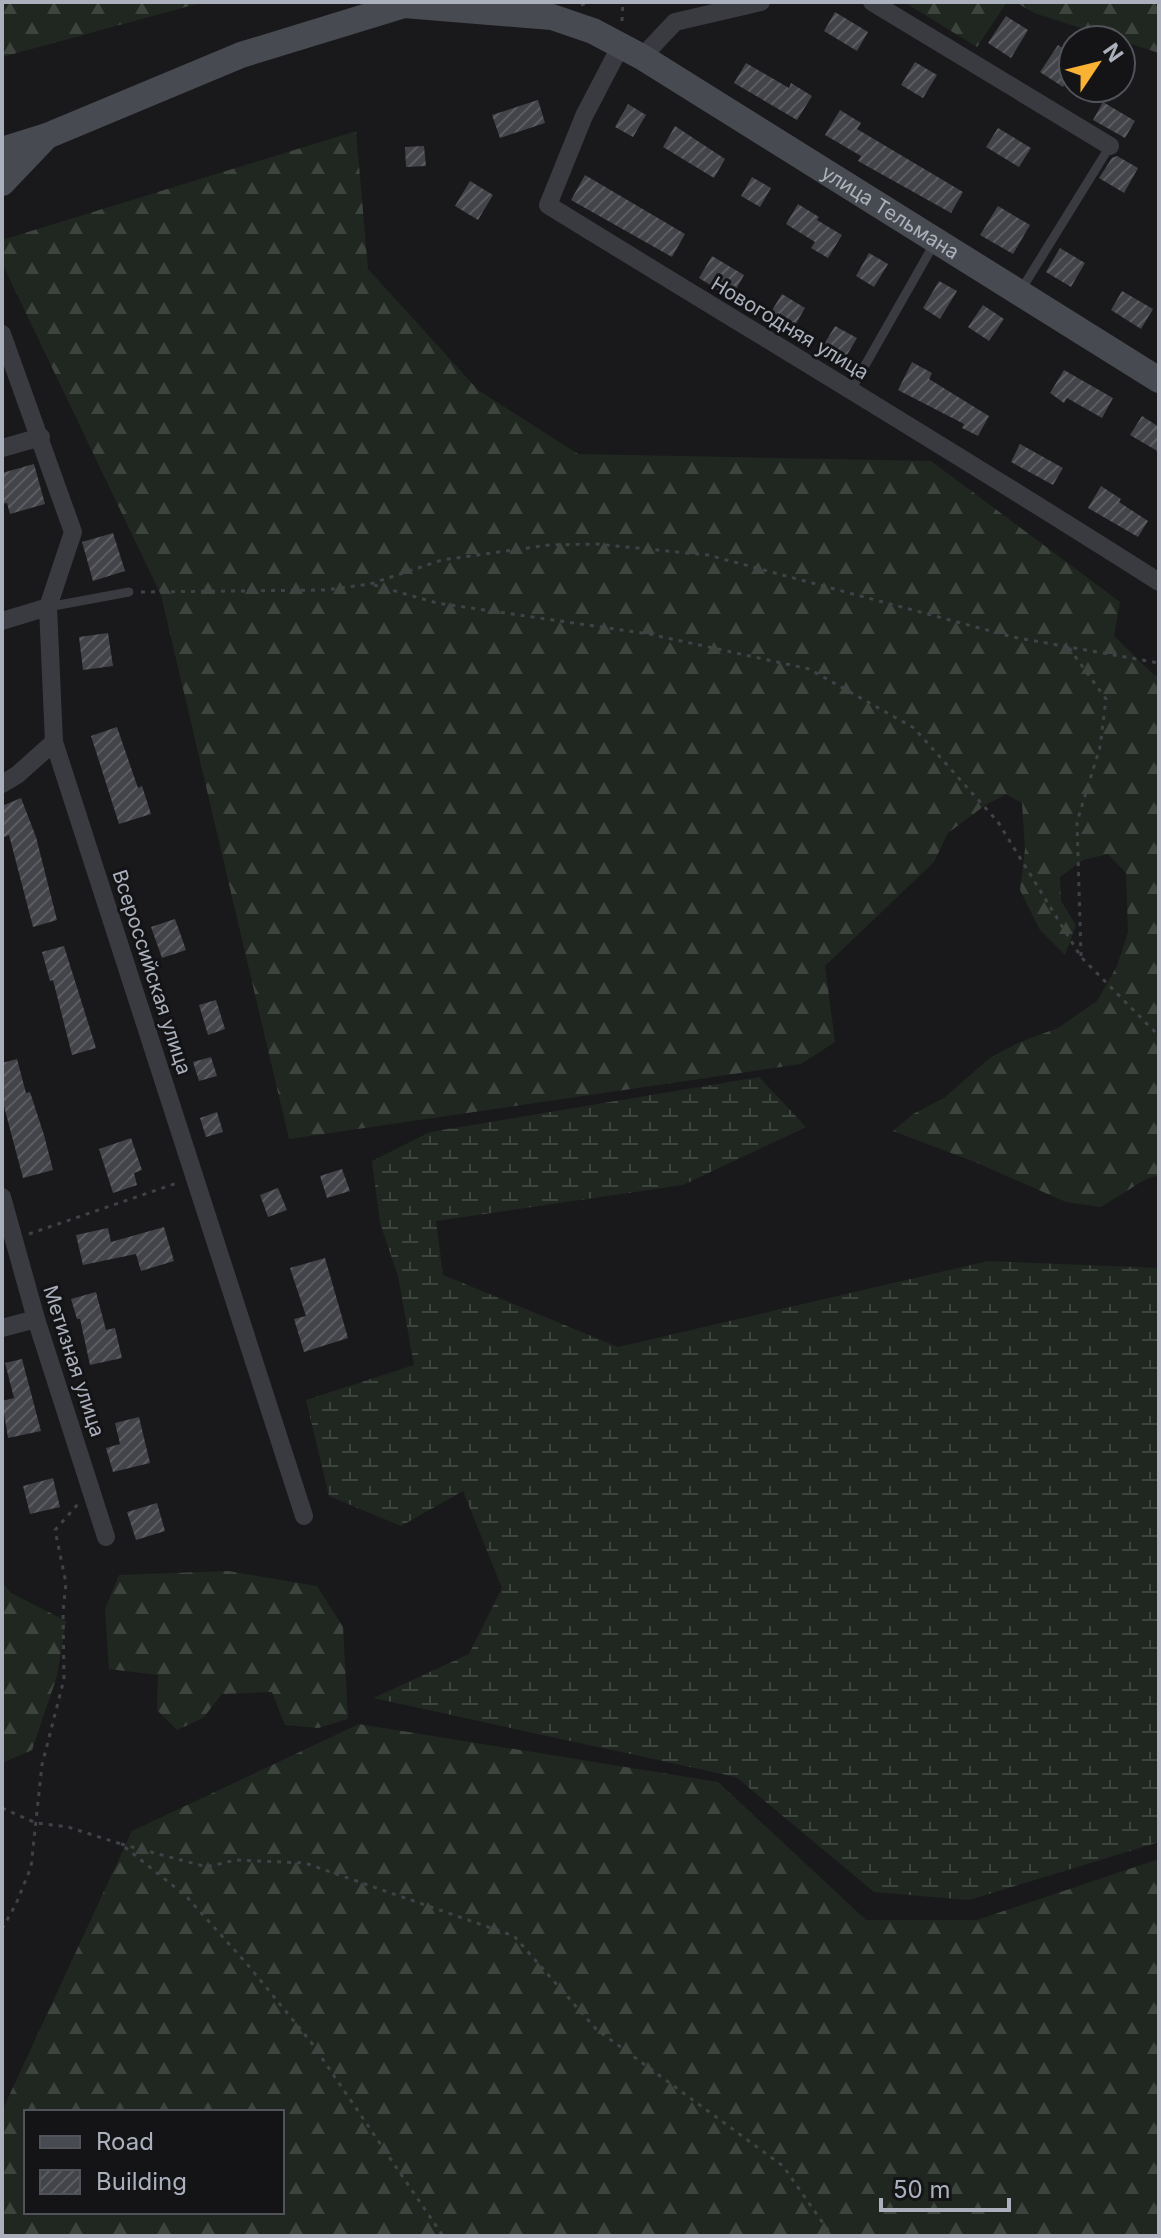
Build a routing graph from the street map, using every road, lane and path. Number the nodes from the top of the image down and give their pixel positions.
1 (761, 2) edge
2 (872, 2) edge
3 (632, 51) junction
4 (47, 136) junction
5 (1110, 146) joint
6 (2, 150) edge
7 (2, 183) edge
8 (936, 241) junction
9 (1020, 293) junction
10 (2, 334) edge
11 (1159, 380) edge
12 (851, 390) junction
13 (41, 437) junction
14 (2, 448) edge
15 (1159, 582) edge
16 (370, 584) junction
17 (129, 592) joint
18 (48, 607) junction
19 (2, 621) edge
20 (1069, 648) junction
21 (1159, 663) edge
22 (54, 742) junction
23 (2, 784) edge
24 (1081, 957) junction
25 (1159, 1036) edge
26 (196, 1176) junction
27 (2, 1197) edge
28 (14, 1240) junction
29 (36, 1319) junction
30 (2, 1328) edge
31 (94, 1498) junction
32 (304, 1516) dead end
33 (106, 1537) dead end
34 (2, 1808) edge
35 (36, 1823) junction
36 (121, 1844) junction
37 (2, 1929) edge
38 (443, 2236) edge
39 (832, 2236) edge

1 - 3 street
2 - 5 street
3 - 4 street, улица Тельмана
3 - 8 street, улица Тельмана
3 - 12 street, Новогодняя улица
4 - 6 street, улица Тельмана
4 - 7 street
5 - 9 lane
8 - 9 street, улица Тельмана
8 - 12 lane
9 - 11 street, улица Тельмана
10 - 13 street, Всероссийская улица
12 - 15 street, Новогодняя улица
13 - 14 street
13 - 18 street, Всероссийская улица
16 - 17 path
16 - 20 path
16 - 24 path
17 - 18 lane
18 - 19 street
18 - 22 street, Всероссийская улица
20 - 21 path
20 - 24 path
22 - 23 street
22 - 26 street, Всероссийская улица
24 - 25 path
26 - 28 path
26 - 32 street, Всероссийская улица
27 - 28 street, Метизная улица
28 - 29 street, Метизная улица
29 - 30 street
29 - 31 street, Метизная улица
31 - 33 street, Метизная улица
31 - 35 path
34 - 35 path
35 - 36 path
35 - 37 path
36 - 38 path
36 - 39 path

